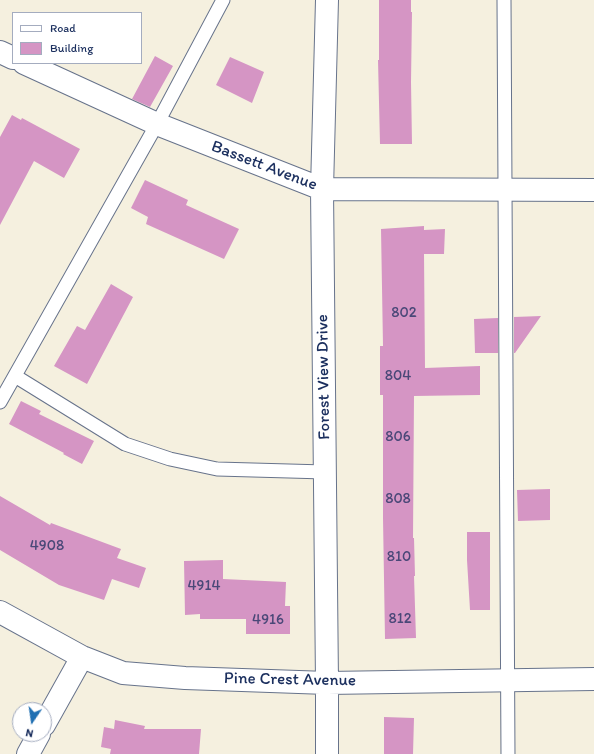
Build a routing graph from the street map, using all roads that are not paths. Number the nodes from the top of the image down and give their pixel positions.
1 (223, 0) edge
2 (327, 0) edge
3 (504, 0) edge
4 (0, 52) edge
5 (12, 58) edge
6 (26, 64) edge
7 (157, 124) junction
8 (322, 189) junction
9 (505, 189) junction
10 (594, 190) edge
11 (15, 376) junction
12 (0, 402) edge
13 (325, 472) junction
14 (0, 612) edge
15 (82, 657) junction
16 (594, 679) edge
17 (508, 680) junction
18 (327, 683) junction
19 (52, 711) edge
20 (35, 742) edge
21 (28, 754) edge
22 (327, 754) edge
23 (508, 754) edge

1 - 7 lane
2 - 8 street, Forest View Drive
3 - 9 lane
4 - 5 street
6 - 7 street, Bassett Avenue
7 - 8 street, Bassett Avenue
7 - 11 lane
8 - 9 street, Bassett Avenue
8 - 13 street, Forest View Drive
9 - 10 street, Bassett Avenue
9 - 17 lane
11 - 12 lane
11 - 13 lane
13 - 18 street, Forest View Drive
14 - 15 street, Pine Crest Avenue
15 - 18 street, Pine Crest Avenue
15 - 19 street
16 - 17 street, Pine Crest Avenue
17 - 18 street, Pine Crest Avenue
17 - 23 lane
18 - 22 street, Forest View Drive
20 - 21 street

